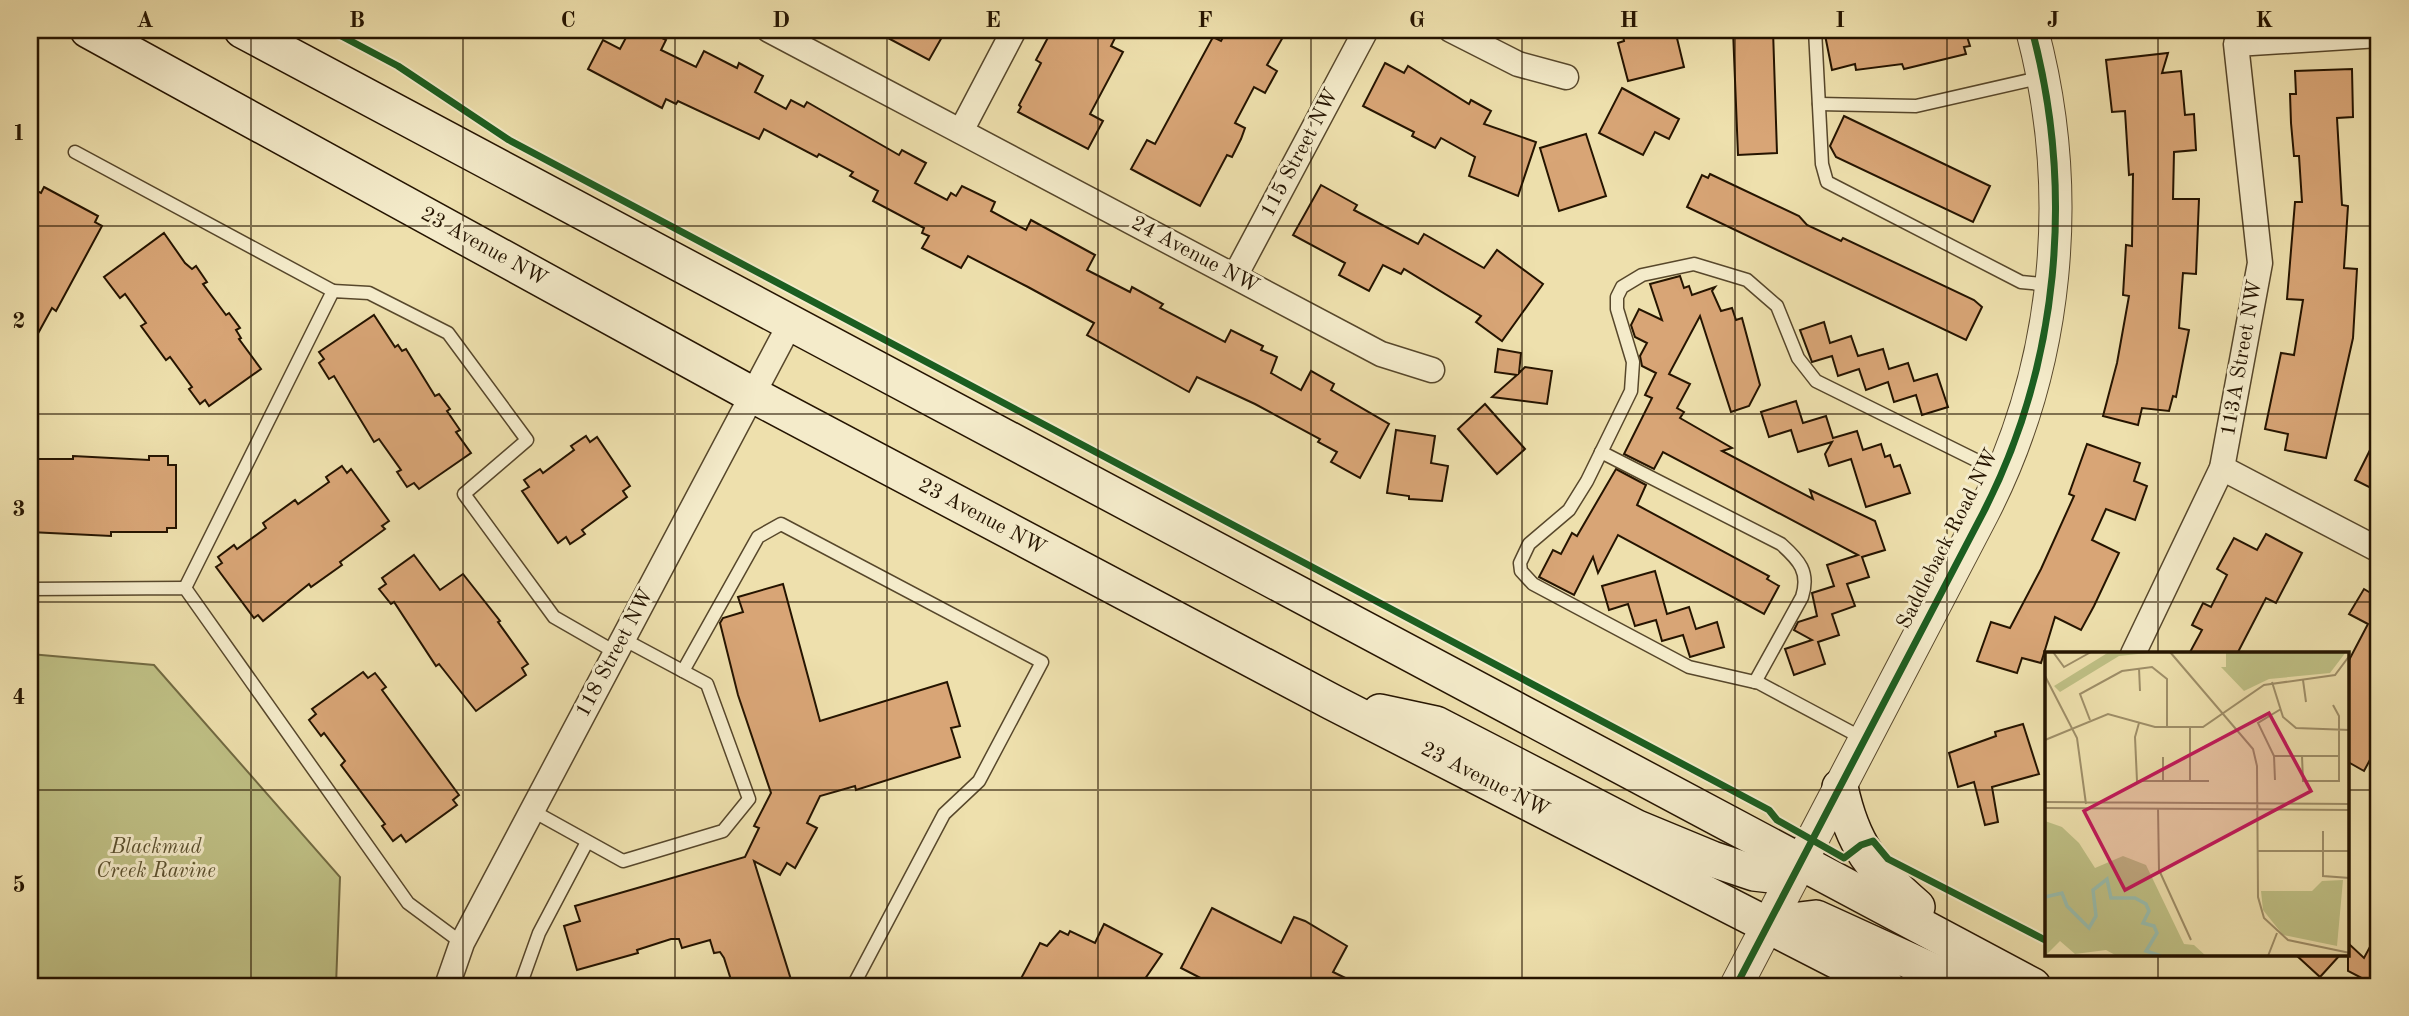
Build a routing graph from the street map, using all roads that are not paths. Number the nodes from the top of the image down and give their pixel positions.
1 (89, 30) edge
2 (242, 30) edge
3 (265, 30) edge
4 (769, 30) edge
5 (1014, 30) edge
6 (1366, 30) edge
7 (1451, 30) edge
8 (1815, 30) edge
9 (2032, 30) edge
10 (2379, 35) edge
11 (1566, 77) dead end
12 (2043, 77) junction
13 (1819, 104) junction
14 (393, 110) junction
15 (961, 131) junction
16 (75, 152) dead end
17 (1235, 276) junction
18 (2052, 285) junction
19 (333, 291) junction
20 (790, 324) junction
21 (1432, 370) dead end
22 (753, 395) junction
23 (1601, 452) junction
24 (2222, 468) junction
25 (2003, 474) junction
26 (2379, 550) edge
27 (185, 588) junction
28 (30, 589) edge
29 (619, 645) junction
30 (2134, 652) edge
31 (682, 671) junction
32 (1755, 682) junction
33 (1332, 702) junction
34 (1864, 739) junction
35 (1840, 787) junction
36 (531, 810) junction
37 (587, 842) junction
38 (1801, 862) junction
39 (1768, 924) junction
40 (462, 943) junction
41 (1970, 952) junction
42 (447, 986) edge
43 (520, 986) edge
44 (853, 986) edge
45 (1736, 986) edge
46 (1886, 986) edge
47 (1965, 986) edge
48 (2033, 986) edge

1 - 22 main road, 23 Avenue NW
2 - 14 main road
3 - 14 main road
4 - 15 street, 24 Avenue NW
5 - 15 street
6 - 17 street, 115 Street NW
7 - 11 street
8 - 13 lane
9 - 12 street, Saddleback Road NW
10 - 24 street, 113A Street NW
12 - 13 lane
12 - 18 street, Saddleback Road NW
13 - 18 lane
14 - 20 main road
15 - 17 street, 24 Avenue NW
16 - 19 lane
17 - 21 street, 24 Avenue NW
18 - 25 street, Saddleback Road NW
19 - 27 lane
19 - 29 lane
20 - 22 street, 118 Street NW
20 - 38 main road
22 - 29 street, 118 Street NW
22 - 33 main road, 23 Avenue NW
23 - 25 lane
23 - 32 lane
23 - 32 lane
24 - 26 street
24 - 30 street, 113A Street NW
25 - 34 street, Saddleback Road NW
27 - 28 lane
27 - 40 lane
29 - 31 lane
29 - 36 street, 118 Street NW
31 - 37 lane
31 - 44 lane
32 - 34 lane
33 - 38 main road
33 - 39 main road, 23 Avenue NW
34 - 35 street, Saddleback Road NW
35 - 38 street, Saddleback Road NW
35 - 41 main road
36 - 37 lane
36 - 40 street, 118 Street NW
37 - 43 lane
38 - 39 street, Saddleback Road NW
38 - 41 main road
39 - 45 street, Saddleback Road NW
39 - 46 main road, 23 Avenue NW
39 - 47 main road
40 - 42 street, 118 Street NW
41 - 48 main road

